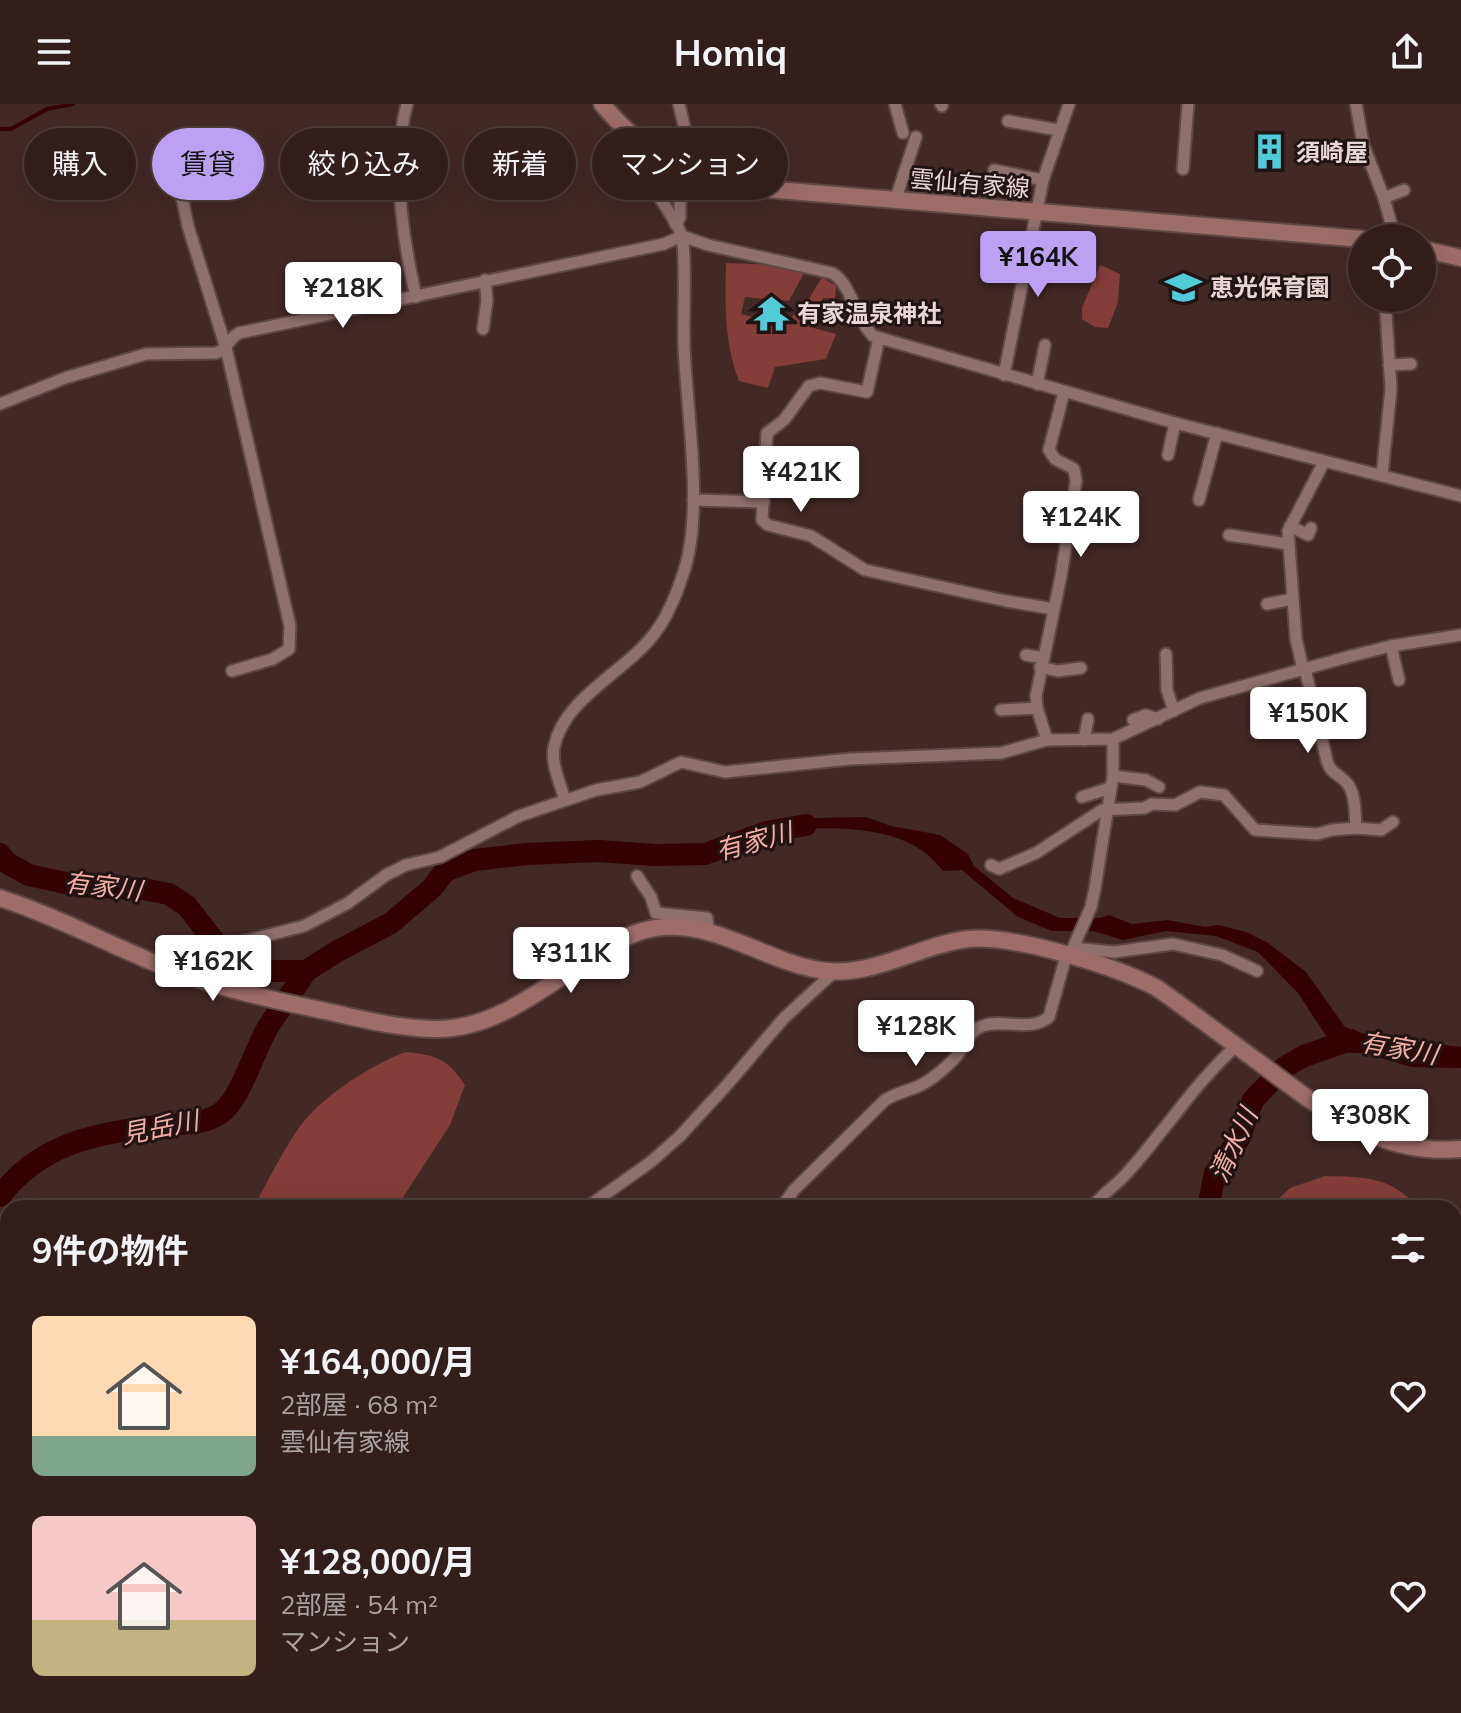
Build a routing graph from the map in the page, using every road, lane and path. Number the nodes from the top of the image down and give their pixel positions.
1 (407, 104) edge
2 (602, 104) edge
3 (679, 104) edge
4 (895, 104) edge
5 (1069, 104) edge
6 (1188, 104) edge
7 (1356, 104) edge
8 (1008, 121) dead end
9 (624, 128) edge
10 (685, 128) edge
11 (1058, 130) junction
12 (903, 133) dead end
13 (916, 137) dead end
14 (1183, 169) dead end
15 (994, 170) dead end
16 (1043, 180) junction
17 (1404, 190) dead end
18 (788, 191) edge
19 (1384, 198) junction
20 (182, 200) edge
21 (660, 200) edge
22 (681, 200) edge
23 (895, 201) junction
24 (1037, 212) junction
25 (1391, 224) edge
26 (679, 231) junction
27 (1348, 238) edge
28 (1436, 252) edge
29 (1461, 258) edge
30 (485, 280) junction
31 (416, 297) junction
32 (1386, 312) edge
33 (483, 329) dead end
34 (879, 338) junction
35 (1045, 345) dead end
36 (226, 348) junction
37 (1411, 364) dead end
38 (1389, 365) junction
39 (1004, 375) junction
40 (1037, 384) junction
41 (1064, 392) junction
42 (0, 404) edge
43 (1175, 423) junction
44 (1217, 433) junction
45 (1168, 455) dead end
46 (1324, 462) junction
47 (1382, 475) junction
48 (1461, 496) edge
49 (693, 500) junction
50 (1199, 500) dead end
51 (764, 502) junction
52 (1290, 526) junction
53 (1311, 528) dead end
54 (1229, 535) dead end
55 (1288, 544) junction
56 (1293, 599) junction
57 (1267, 604) dead end
58 (1054, 609) junction
59 (1461, 635) edge
60 (1391, 646) junction
61 (1166, 654) dead end
62 (1026, 655) dead end
63 (1041, 662) junction
64 (1081, 668) dead end
65 (1304, 669) junction
66 (232, 671) dead end
67 (1399, 680) dead end
68 (1037, 708) junction
69 (1001, 710) dead end
70 (1174, 711) junction
71 (1088, 719) dead end
72 (1158, 719) junction
73 (1133, 720) dead end
74 (1317, 723) junction
75 (1288, 731) dead end
76 (1113, 739) junction
77 (1047, 740) junction
78 (1084, 740) junction
79 (1113, 776) junction
80 (1159, 787) dead end
81 (1110, 788) junction
82 (1082, 797) dead end
83 (565, 800) junction
84 (1106, 810) junction
85 (1393, 822) dead end
86 (1356, 828) junction
87 (991, 865) dead end
88 (637, 876) dead end
89 (0, 898) edge
90 (708, 931) junction
91 (1071, 949) junction
92 (174, 971) junction
93 (1257, 971) dead end
94 (834, 972) junction
95 (1236, 1046) junction
96 (1461, 1149) edge
97 (597, 1200) edge
98 (787, 1200) edge
99 (1100, 1200) edge

1 - 31 street
2 - 9 street, 雲仙有家線
3 - 10 street
4 - 12 street
5 - 11 street
6 - 14 street
7 - 19 street
8 - 11 street
11 - 16 street
13 - 23 street
15 - 16 street
16 - 24 street
17 - 19 street
18 - 23 street, 雲仙有家線
19 - 25 street
20 - 36 street
21 - 26 street
22 - 26 street
23 - 24 street, 雲仙有家線
24 - 27 street, 雲仙有家線
24 - 39 street
26 - 30 street
26 - 34 street
26 - 49 street
28 - 29 street
30 - 31 street
30 - 33 street
31 - 36 street
32 - 38 street
34 - 39 street
34 - 51 street
35 - 40 street
36 - 42 street
36 - 66 street
37 - 38 street
38 - 47 street
39 - 40 street
40 - 41 street
41 - 43 street
41 - 58 street
43 - 44 street
43 - 45 street
44 - 46 street
44 - 50 street
46 - 47 street
46 - 52 street
47 - 48 street
49 - 51 street
49 - 83 street
51 - 58 street
52 - 53 street
52 - 55 street
54 - 55 street
55 - 56 street
56 - 57 street
56 - 65 street
58 - 63 street
59 - 60 street
60 - 65 street
60 - 67 street
61 - 70 street
62 - 63 street
63 - 64 street
63 - 68 street
65 - 70 street
65 - 74 street
68 - 69 street
68 - 77 street
70 - 72 street
71 - 78 street
72 - 73 street
72 - 76 street
74 - 75 street
74 - 86 street
76 - 78 street
76 - 79 street
77 - 78 street
77 - 83 street
79 - 80 street
79 - 81 street
81 - 82 street
81 - 84 street
83 - 92 street
84 - 86 street
84 - 87 street
84 - 91 street
85 - 86 street
88 - 90 street
89 - 92 street
90 - 92 street
90 - 94 street
91 - 93 street
91 - 94 street
91 - 95 street
91 - 98 street
94 - 97 street
95 - 96 street
95 - 99 street

